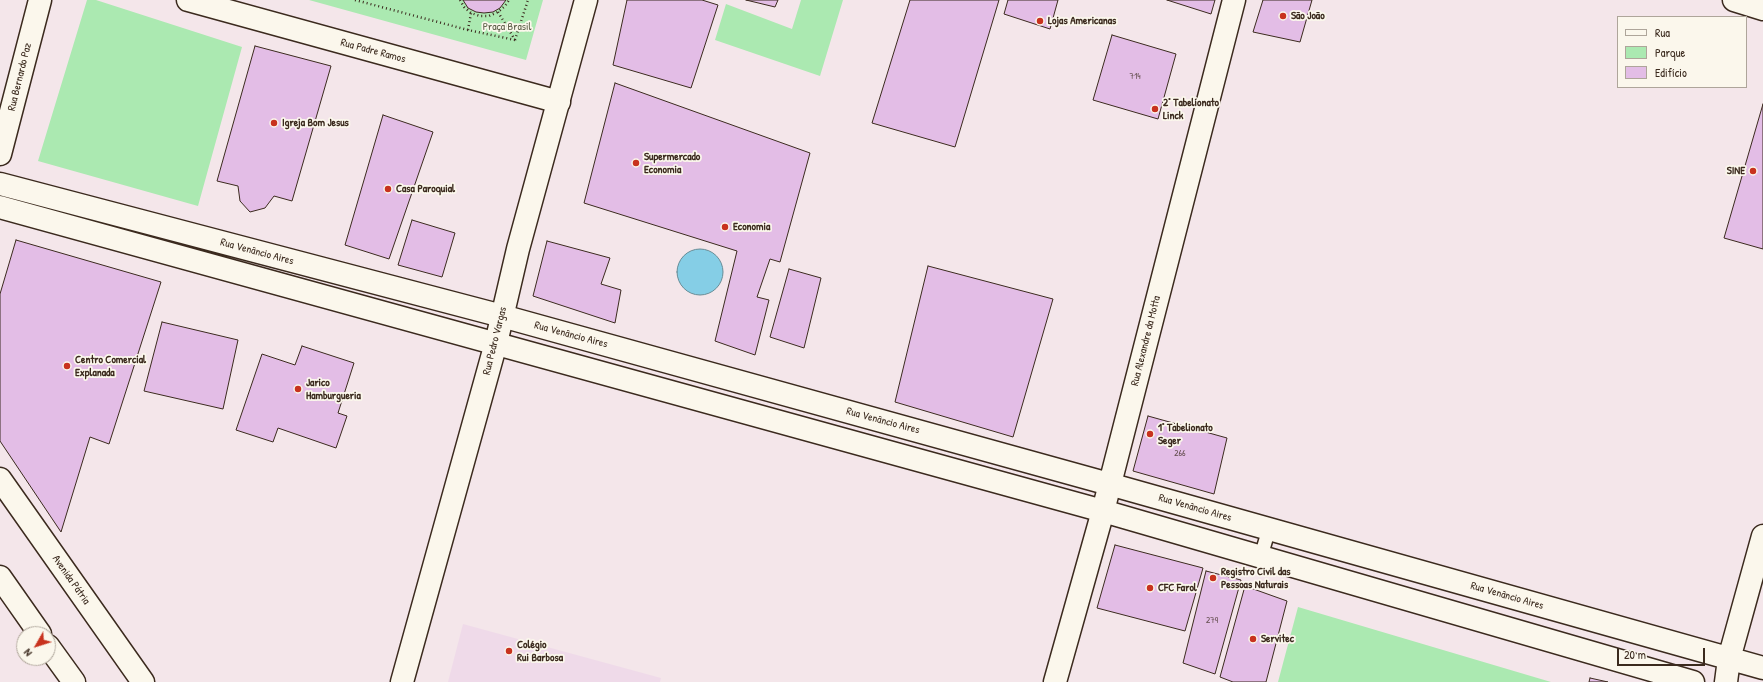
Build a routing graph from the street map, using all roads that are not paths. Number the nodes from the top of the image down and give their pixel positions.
1 (40, 0) edge
2 (188, 0) edge
3 (586, 0) edge
4 (1234, 0) edge
5 (1734, 0) edge
6 (1763, 9) edge
7 (559, 102) junction
8 (0, 154) edge
9 (0, 184) edge
10 (0, 207) edge
11 (288, 260) junction
12 (280, 284) junction
13 (502, 316) junction
14 (496, 343) junction
15 (705, 372) junction
16 (699, 399) junction
17 (909, 428) junction
18 (902, 455) junction
19 (0, 479) edge
20 (1109, 484) junction
21 (1103, 511) junction
22 (1269, 529) junction
23 (1763, 536) edge
24 (1261, 556) junction
25 (0, 577) edge
26 (34, 626) edge
27 (56, 657) edge
28 (1729, 659) junction
29 (1763, 668) edge
30 (74, 682) edge
31 (143, 682) edge
32 (402, 682) edge
33 (1055, 682) edge
34 (1693, 682) edge
35 (1726, 682) edge

1 - 8 street, Rua Bernardo Paz
2 - 7 street, Rua Padre Ramos
3 - 7 street, Rua Pedro Vargas
4 - 20 street, Rua Alexandre da Motta
5 - 6 street
7 - 13 street, Rua Pedro Vargas
9 - 11 street, Rua Venâncio Aires
10 - 12 street
11 - 12 street
11 - 13 street, Rua Venâncio Aires
12 - 14 street
13 - 14 street, Rua Pedro Vargas
13 - 15 street, Rua Venâncio Aires
14 - 16 street
14 - 32 street, Rua Pedro Vargas
15 - 16 street
15 - 17 street, Rua Venâncio Aires
16 - 18 street
17 - 18 street
17 - 20 street, Rua Venâncio Aires
18 - 21 street
19 - 31 street, Avenida Pátria
20 - 21 street, Rua Alexandre da Motta
20 - 22 street, Rua Venâncio Aires
21 - 24 street
21 - 33 street, Rua Alexandre da Motta
22 - 24 lane
22 - 28 street, Rua Venâncio Aires
23 - 28 street
24 - 34 street
25 - 26 street
27 - 30 street
28 - 29 street, Rua Venâncio Aires
28 - 35 street

